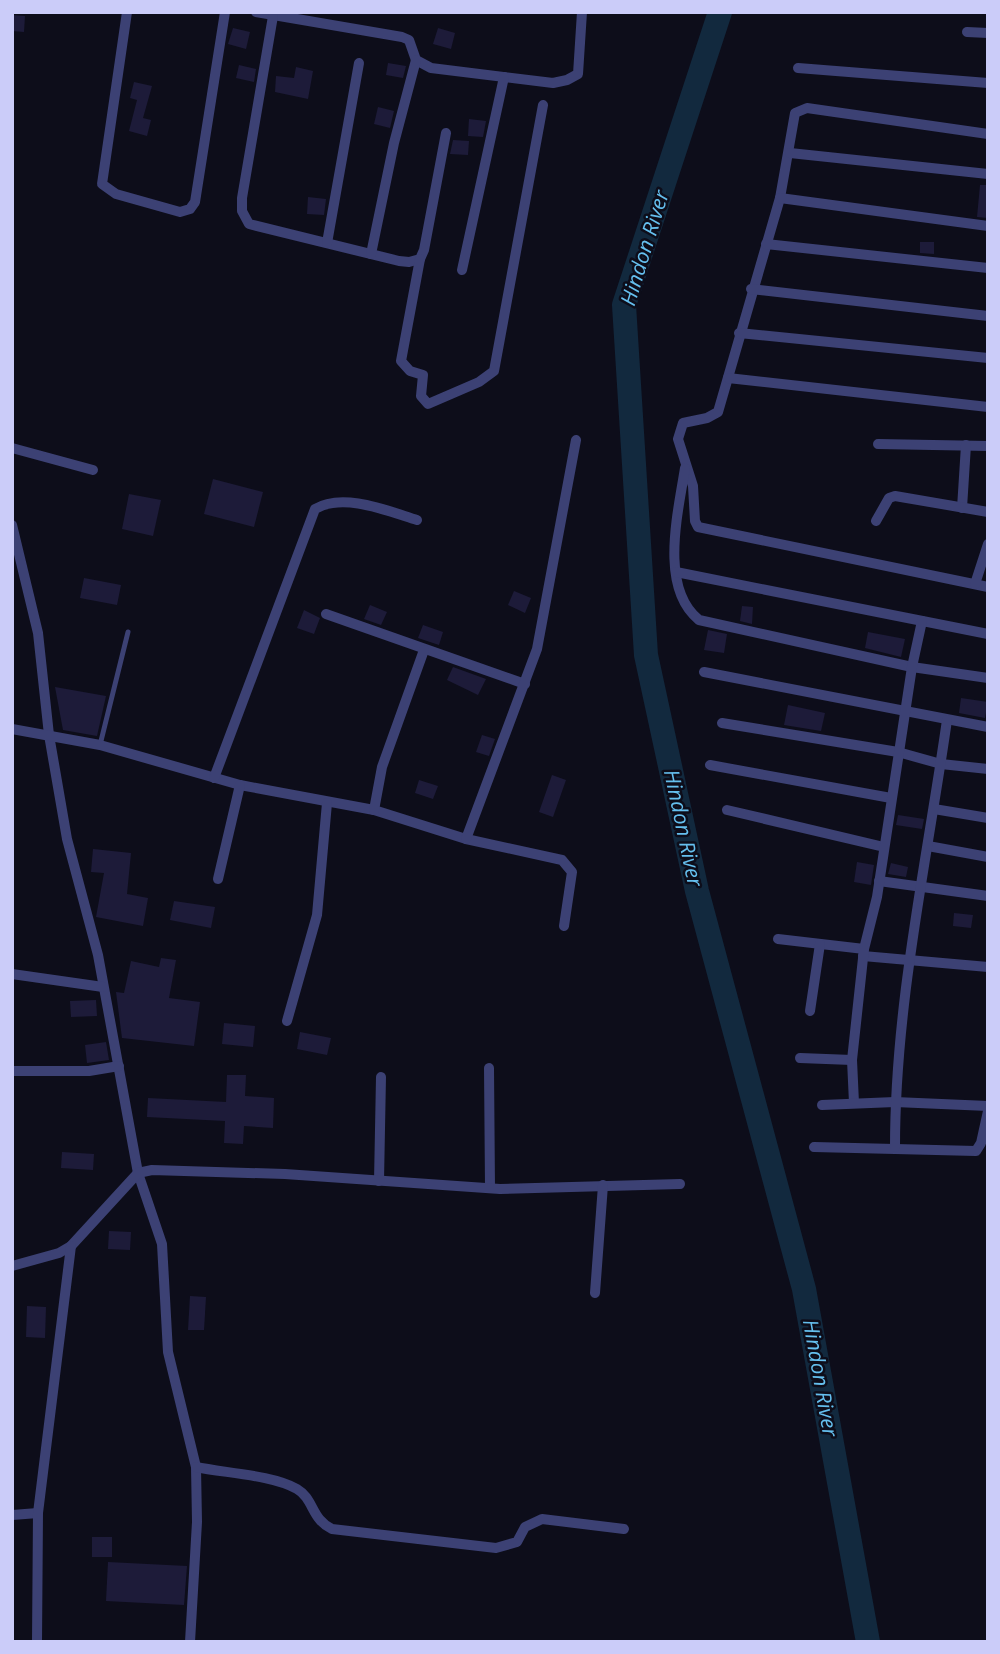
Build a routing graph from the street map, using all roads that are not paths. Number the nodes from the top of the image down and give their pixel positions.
1 (127, 12) edge
2 (225, 12) edge
3 (256, 12) edge
4 (582, 12) edge
5 (273, 16) junction
6 (967, 32) dead end
7 (988, 33) edge
8 (416, 60) junction
9 (359, 63) dead end
10 (798, 68) dead end
11 (504, 77) junction
12 (988, 83) edge
13 (543, 105) dead end
14 (446, 133) dead end
15 (988, 134) edge
16 (790, 153) junction
17 (988, 174) edge
18 (780, 198) junction
19 (988, 226) edge
20 (327, 243) junction
21 (766, 244) junction
22 (371, 254) junction
23 (420, 258) junction
24 (988, 268) edge
25 (462, 270) dead end
26 (751, 289) junction
27 (988, 316) edge
28 (739, 333) junction
29 (988, 358) edge
30 (728, 378) junction
31 (988, 407) edge
32 (576, 440) dead end
33 (878, 444) dead end
34 (966, 445) junction
35 (988, 446) edge
36 (12, 448) edge
37 (685, 465) junction
38 (93, 470) dead end
39 (962, 508) junction
40 (988, 512) edge
41 (417, 520) dead end
42 (876, 521) dead end
43 (12, 525) edge
44 (988, 544) edge
45 (676, 572) junction
46 (975, 584) junction
47 (988, 587) edge
48 (326, 614) dead end
49 (922, 621) junction
50 (128, 632) dead end
51 (988, 634) edge
52 (424, 650) junction
53 (912, 667) junction
54 (704, 672) dead end
55 (988, 678) edge
56 (525, 684) junction
57 (905, 711) junction
58 (947, 720) junction
59 (722, 723) dead end
60 (988, 727) edge
61 (12, 729) edge
62 (49, 735) junction
63 (100, 746) junction
64 (898, 752) junction
65 (941, 764) junction
66 (710, 765) dead end
67 (988, 769) edge
68 (214, 778) junction
69 (240, 785) junction
70 (891, 798) junction
71 (327, 803) junction
72 (934, 809) junction
73 (374, 810) junction
74 (727, 810) dead end
75 (988, 818) edge
76 (466, 839) junction
77 (928, 846) junction
78 (884, 847) junction
79 (988, 857) edge
80 (219, 879) dead end
81 (879, 881) junction
82 (922, 886) junction
83 (988, 897) edge
84 (564, 926) dead end
85 (778, 939) dead end
86 (820, 944) junction
87 (863, 952) junction
88 (911, 960) junction
89 (988, 967) edge
90 (12, 974) edge
91 (103, 987) junction
92 (810, 1011) dead end
93 (287, 1021) dead end
94 (800, 1058) dead end
95 (852, 1060) junction
96 (119, 1066) junction
97 (489, 1068) dead end
98 (12, 1071) edge
99 (381, 1077) dead end
100 (895, 1102) junction
101 (854, 1103) junction
102 (822, 1105) dead end
103 (988, 1109) edge
104 (814, 1147) dead end
105 (895, 1147) junction
106 (138, 1173) junction
107 (379, 1181) junction
108 (681, 1184) dead end
109 (603, 1185) junction
110 (490, 1188) junction
111 (71, 1246) junction
112 (12, 1266) edge
113 (594, 1293) dead end
114 (196, 1467) junction
115 (38, 1513) junction
116 (12, 1515) edge
117 (624, 1529) dead end
118 (37, 1642) edge
119 (190, 1642) edge

1 - 2 street
3 - 5 street
4 - 11 street
5 - 8 street
5 - 20 street
6 - 7 street
8 - 11 street
8 - 22 street
9 - 20 street
10 - 12 street
11 - 25 street
13 - 23 street
14 - 23 street
15 - 16 street
16 - 17 street
16 - 18 street
18 - 19 street
18 - 21 street
20 - 22 street
21 - 24 street
21 - 26 street
22 - 23 street
26 - 27 street
26 - 28 street
28 - 29 street
28 - 30 street
30 - 31 street
30 - 37 street
32 - 56 street
33 - 34 street
34 - 35 street
34 - 39 street
36 - 38 street
37 - 45 street
37 - 46 street
39 - 40 street
39 - 42 street
41 - 68 street
43 - 62 street
44 - 46 street
45 - 49 street
45 - 53 street
46 - 47 street
48 - 52 street
49 - 51 street
49 - 53 street
50 - 63 lane
52 - 56 street
52 - 73 street
53 - 55 street
53 - 57 street
54 - 57 street
56 - 76 street
57 - 58 street
57 - 64 street
58 - 60 street
58 - 65 street
59 - 64 street
61 - 62 street
62 - 63 street
62 - 91 street
63 - 68 street
64 - 65 street
64 - 70 street
65 - 67 street
65 - 72 street
66 - 70 street
68 - 69 street
69 - 71 street
69 - 80 street
70 - 78 street
71 - 73 street
71 - 93 street
72 - 75 street
72 - 77 street
73 - 76 street
74 - 78 street
76 - 84 street
77 - 79 street
77 - 82 street
78 - 81 street
81 - 82 street
81 - 87 street
82 - 83 street
82 - 88 street
85 - 86 street
86 - 87 street
86 - 92 street
87 - 88 street
87 - 95 street
88 - 89 street
88 - 100 street
90 - 91 street
91 - 96 street
94 - 95 street
95 - 101 street
96 - 98 street
96 - 106 street
97 - 110 street
99 - 107 street
100 - 101 street
100 - 103 street
100 - 105 street
101 - 102 street
103 - 105 street
104 - 105 street
106 - 107 street
106 - 111 street
106 - 114 street
107 - 110 street
108 - 109 street
109 - 110 street
109 - 113 street
111 - 112 street
111 - 115 street
114 - 117 street
114 - 119 street
115 - 116 street
115 - 118 street

